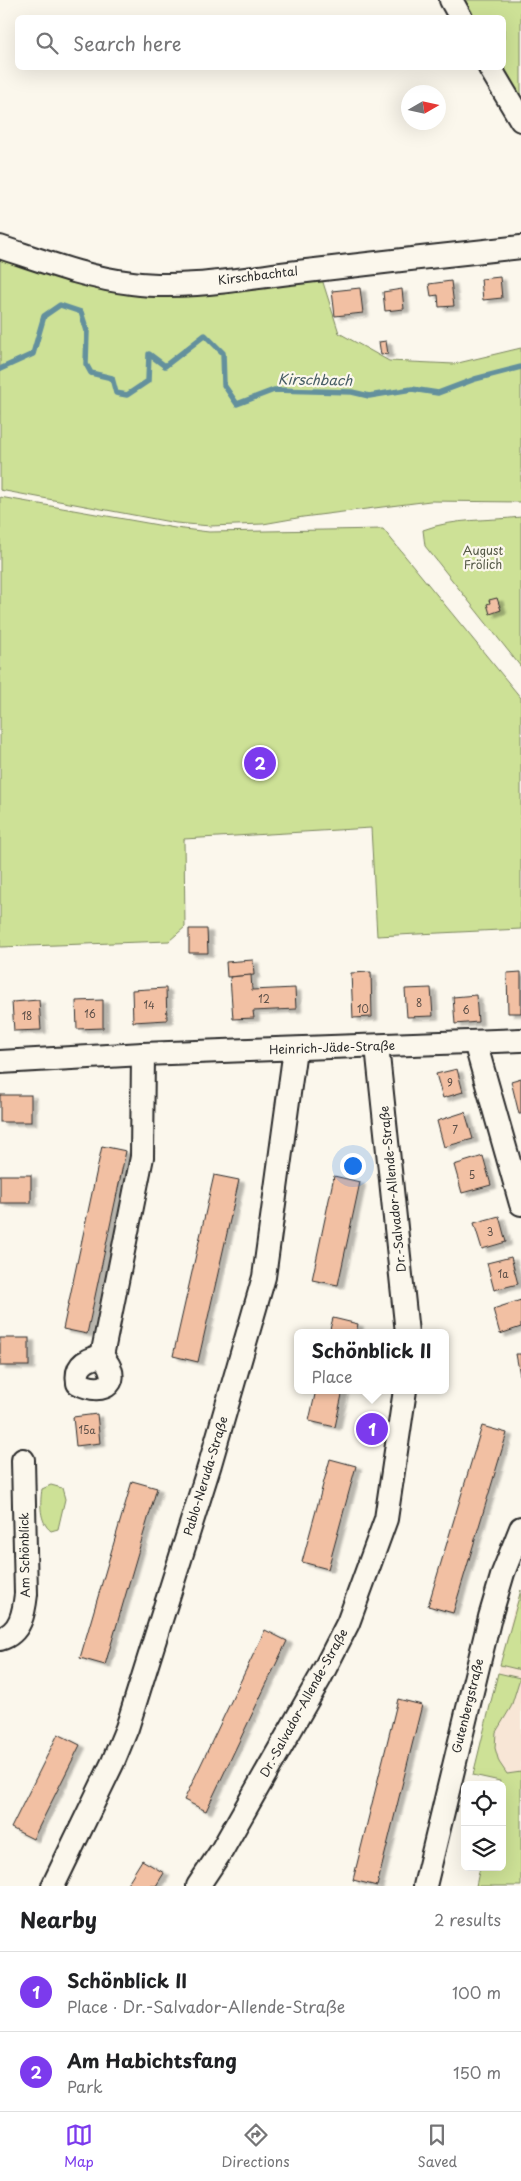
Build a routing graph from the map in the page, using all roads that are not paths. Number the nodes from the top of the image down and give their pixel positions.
1 (450, 0) edge
2 (459, 15) edge
3 (491, 70) edge
4 (521, 120) edge
5 (0, 247) edge
6 (521, 247) edge
7 (521, 1040) edge
8 (475, 1042) junction
9 (377, 1046) junction
10 (295, 1049) junction
11 (143, 1054) junction
12 (0, 1062) edge
13 (521, 1204) edge
14 (406, 1329) edge
15 (102, 1356) dead end
16 (404, 1394) edge
17 (23, 1460) dead end
18 (521, 1528) edge
19 (0, 1639) edge
20 (53, 1886) edge
21 (198, 1886) edge
22 (425, 1886) edge

1 - 2 street
3 - 4 street
5 - 6 street, Kirschbachtal
7 - 8 street, Heinrich-Jäde-Straße
8 - 9 street, Heinrich-Jäde-Straße
8 - 13 street
9 - 10 street, Heinrich-Jäde-Straße
9 - 14 street, Dr.-Salvador-Allende-Straße
10 - 11 street, Heinrich-Jäde-Straße
10 - 20 street, Pablo-Neruda-Straße
11 - 12 street, Heinrich-Jäde-Straße
11 - 15 street
16 - 21 street, Dr.-Salvador-Allende-Straße
17 - 19 street, Am Schönblick
18 - 22 street, Gutenbergstraße

